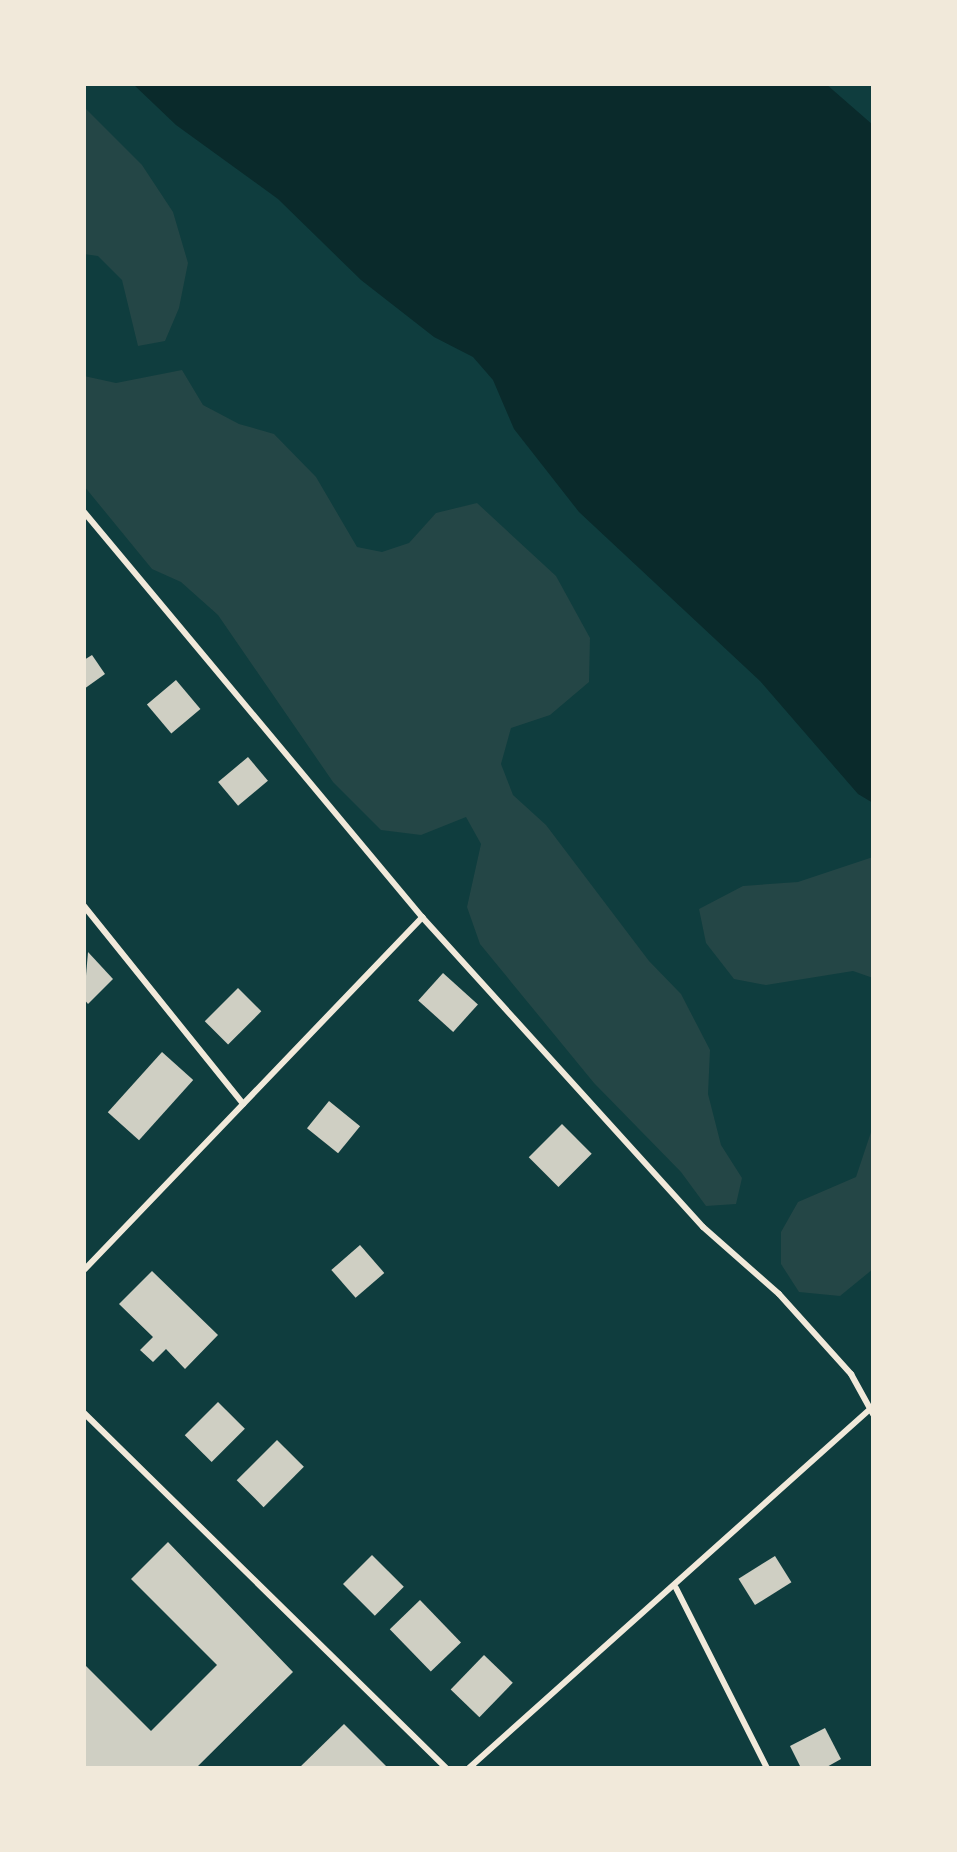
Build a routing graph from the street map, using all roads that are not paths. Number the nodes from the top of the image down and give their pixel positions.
1 (84, 512) edge
2 (84, 906) edge
3 (422, 917) junction
4 (243, 1104) junction
5 (84, 1270) edge
6 (871, 1412) edge
7 (84, 1413) edge
8 (676, 1588) junction
9 (446, 1768) edge
10 (469, 1768) edge
11 (767, 1768) edge

1 - 3 street
2 - 4 street
3 - 4 street
3 - 6 street
4 - 5 street
6 - 8 street
7 - 9 street
8 - 10 street
8 - 11 street

